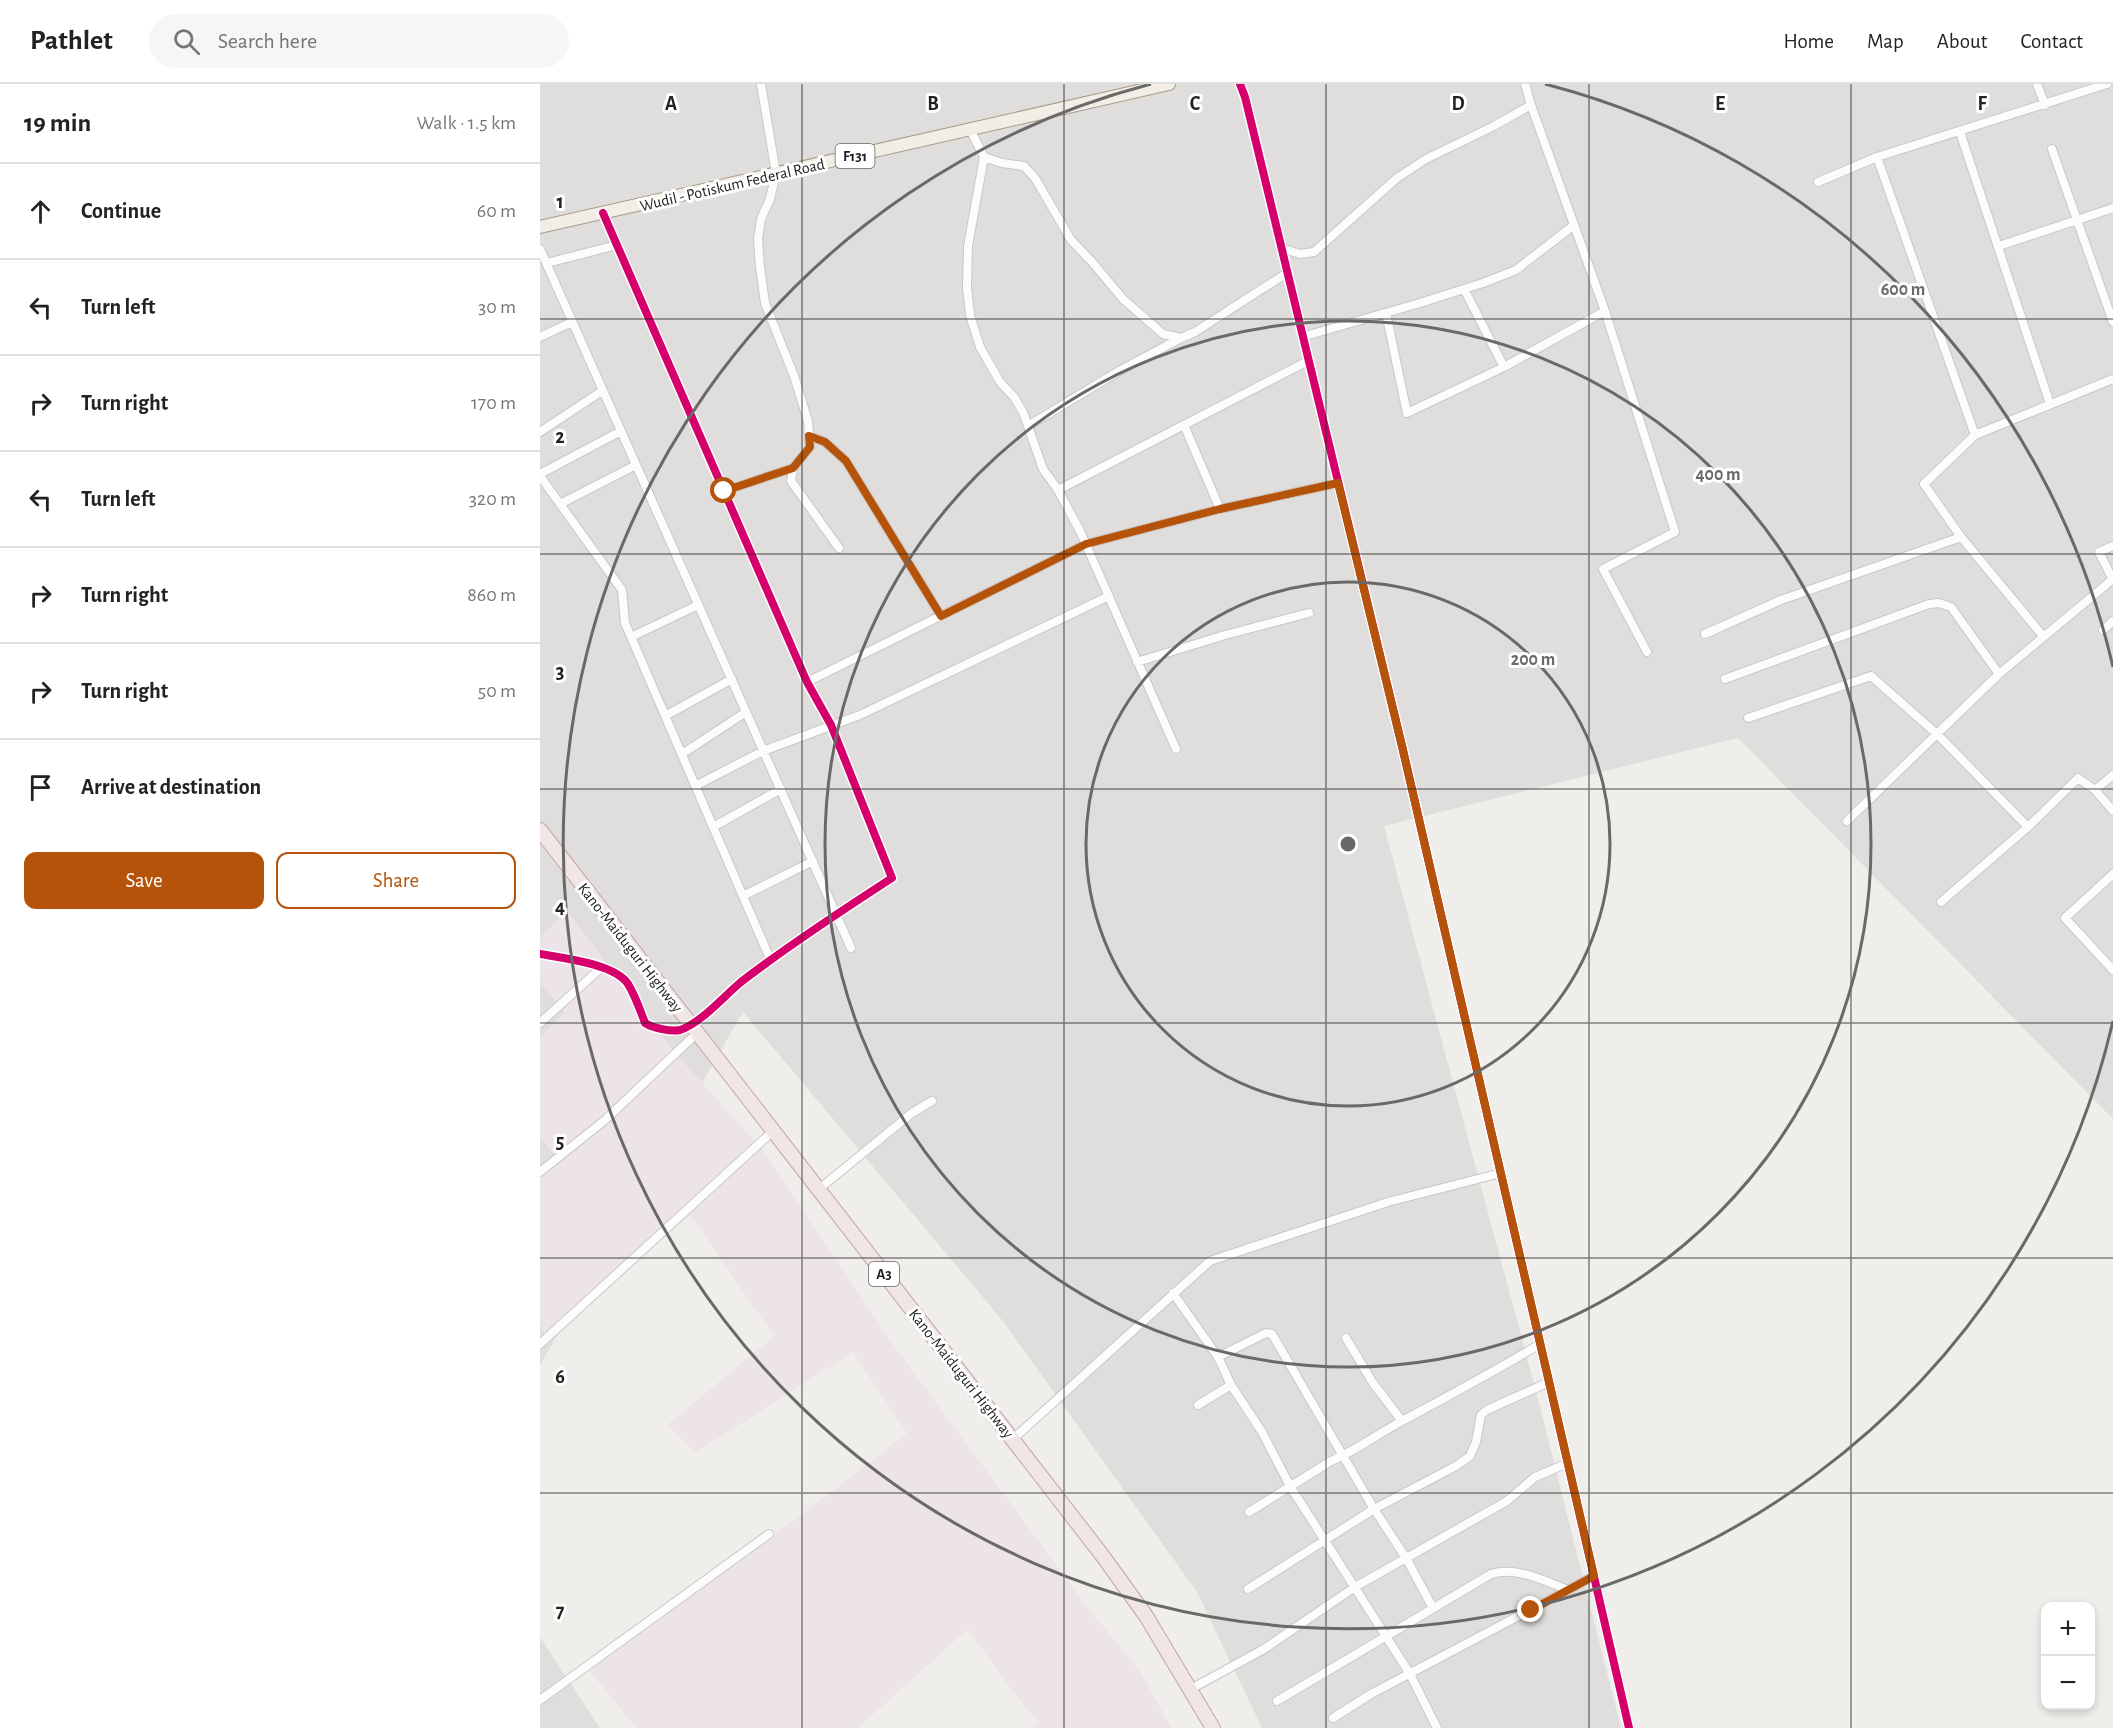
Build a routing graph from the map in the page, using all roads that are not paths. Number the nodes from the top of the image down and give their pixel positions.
1 (761, 84) edge
2 (1169, 84) edge
3 (1240, 84) edge
4 (1525, 84) edge
5 (2037, 84) edge
6 (2107, 84) edge
7 (1531, 105) junction
8 (2045, 105) junction
9 (970, 129) junction
10 (1960, 132) junction
11 (2052, 149) dead end
12 (984, 157) junction
13 (1877, 157) junction
14 (776, 173) junction
15 (1818, 182) dead end
16 (2113, 208) edge
17 (603, 213) junction
18 (2077, 219) junction
19 (1574, 225) junction
20 (540, 227) edge
21 (618, 245) junction
22 (1999, 246) junction
23 (1281, 248) junction
24 (540, 249) edge
25 (547, 263) junction
26 (1287, 273) junction
27 (1464, 289) junction
28 (1605, 311) junction
29 (1386, 313) junction
30 (572, 322) junction
31 (2113, 322) edge
32 (540, 337) edge
33 (1302, 337) junction
34 (1181, 338) junction
35 (1308, 361) junction
36 (1504, 367) junction
37 (2113, 379) edge
38 (602, 391) junction
39 (2050, 404) junction
40 (1184, 425) junction
41 (1028, 426) junction
42 (621, 431) junction
43 (540, 432) edge
44 (1975, 435) junction
45 (809, 436) junction
46 (636, 465) junction
47 (793, 468) junction
48 (540, 475) edge
49 (1338, 483) junction
50 (1058, 490) junction
51 (724, 491) junction
52 (560, 504) junction
53 (1220, 509) junction
54 (1961, 537) junction
55 (1086, 544) junction
56 (2113, 546) edge
57 (839, 548) dead end
58 (2113, 580) edge
59 (1109, 596) junction
60 (698, 605) junction
61 (1309, 613) dead end
62 (941, 616) junction
63 (2113, 621) edge
64 (2103, 630) dead end
65 (1705, 634) dead end
66 (2043, 636) junction
67 (631, 637) junction
68 (1647, 652) dead end
69 (1137, 662) junction
70 (1999, 674) junction
71 (1725, 679) dead end
72 (732, 680) junction
73 (807, 682) junction
74 (746, 712) junction
75 (665, 716) junction
76 (1748, 718) dead end
77 (831, 725) junction
78 (1938, 735) junction
79 (1176, 749) dead end
80 (763, 751) junction
81 (682, 754) junction
82 (2113, 775) edge
83 (695, 786) junction
84 (781, 789) junction
85 (2095, 790) junction
86 (2113, 810) edge
87 (1846, 821) dead end
88 (713, 826) junction
89 (2028, 828) junction
90 (540, 830) edge
91 (813, 861) junction
92 (2113, 874) edge
93 (743, 896) junction
94 (1941, 902) dead end
95 (837, 914) junction
96 (851, 948) dead end
97 (540, 954) edge
98 (771, 961) junction
99 (601, 968) junction
100 (2113, 970) edge
101 (540, 1023) edge
102 (694, 1029) junction
103 (932, 1101) dead end
104 (773, 1131) junction
105 (540, 1172) edge
106 (1501, 1173) junction
107 (819, 1189) junction
108 (1173, 1293) junction
109 (1346, 1338) dead end
110 (540, 1344) edge
111 (1540, 1344) junction
112 (1218, 1357) junction
113 (1549, 1382) junction
114 (1231, 1385) junction
115 (1198, 1405) dead end
116 (1402, 1421) junction
117 (1013, 1439) junction
118 (1343, 1456) junction
119 (1568, 1463) junction
120 (1290, 1486) junction
121 (1374, 1509) junction
122 (1249, 1512) dead end
123 (769, 1534) dead end
124 (1324, 1540) junction
125 (1406, 1558) junction
126 (1594, 1576) junction
127 (1355, 1587) junction
128 (1248, 1589) dead end
129 (1568, 1590) junction
130 (1433, 1608) junction
131 (1386, 1635) junction
132 (1410, 1674) junction
133 (1191, 1689) junction
134 (540, 1700) edge
135 (1277, 1701) dead end
136 (1333, 1718) dead end
137 (1214, 1728) edge
138 (1437, 1728) edge
139 (1629, 1728) edge

1 - 14 street
2 - 9 main road, Wudil - Potiskum Federal Road / F131
3 - 23 street
4 - 7 street
5 - 8 street
6 - 8 street
7 - 19 street
7 - 23 street
8 - 10 street
9 - 12 street
9 - 14 main road, Wudil - Potiskum Federal Road / F131
10 - 13 street
10 - 22 street
11 - 18 street
12 - 34 street
12 - 41 street
13 - 15 street
13 - 44 street
14 - 17 main road, Wudil - Potiskum Federal Road / F131
14 - 45 street
16 - 18 street
17 - 20 main road, Wudil - Potiskum Federal Road / F131
17 - 21 street
18 - 22 street
18 - 31 street
19 - 27 street
19 - 28 street
21 - 25 street
21 - 51 street
22 - 39 street
23 - 26 street
24 - 25 street
25 - 30 street
26 - 33 street
26 - 34 street
27 - 29 street
27 - 36 street
28 - 36 street
28 - 68 street
29 - 33 street
29 - 36 street
30 - 32 street
30 - 38 street
33 - 35 street
34 - 41 street
35 - 40 street
35 - 49 street
37 - 39 street
38 - 42 street
38 - 43 street
39 - 44 street
40 - 50 street
40 - 53 street
41 - 50 street
42 - 46 street
42 - 48 street
44 - 54 street
45 - 47 street
45 - 62 street
46 - 52 street
46 - 60 street
47 - 51 street
47 - 57 street
48 - 52 street
49 - 53 street
49 - 106 street
50 - 55 street
51 - 73 street
52 - 67 street
53 - 55 street
54 - 65 street
54 - 66 street
55 - 59 street
55 - 62 street
56 - 58 street
58 - 66 street
59 - 69 street
59 - 77 street
60 - 67 street
60 - 72 street
61 - 69 street
62 - 73 street
63 - 64 street
66 - 70 street
67 - 75 street
69 - 79 street
70 - 71 street
70 - 78 street
72 - 74 street
72 - 75 street
73 - 77 street
74 - 80 street
74 - 81 street
75 - 81 street
76 - 78 street
77 - 80 street
77 - 95 street
78 - 87 street
78 - 89 street
80 - 83 street
80 - 84 street
81 - 83 street
82 - 85 street
83 - 88 street
84 - 88 street
84 - 91 street
85 - 86 street
85 - 89 street
88 - 93 street
89 - 94 street
90 - 102 highway, Kano-Maiduguri Highway / A3
91 - 93 street
91 - 95 street
92 - 100 street
93 - 98 street
95 - 96 street
95 - 98 street
97 - 99 street
98 - 102 street
99 - 101 street
99 - 102 street
102 - 104 highway, Kano-Maiduguri Highway / A3
102 - 105 street
103 - 107 street
104 - 107 highway, Kano-Maiduguri Highway / A3
104 - 110 street
106 - 108 street
106 - 111 street
107 - 117 highway, Kano-Maiduguri Highway / A3
108 - 112 street
108 - 117 street
109 - 116 street
111 - 113 street
111 - 116 street
112 - 114 street
112 - 118 street
113 - 119 street
113 - 121 street
114 - 115 street
114 - 120 street
116 - 118 street
117 - 133 highway, Kano-Maiduguri Highway / A3
118 - 120 street
118 - 121 street
119 - 125 street
119 - 126 street
120 - 122 street
120 - 124 street
121 - 124 street
121 - 125 street
123 - 134 street
124 - 127 street
124 - 128 street
125 - 127 street
125 - 130 street
126 - 129 street
126 - 139 street
127 - 131 street
127 - 133 street
129 - 130 street
129 - 132 street
130 - 131 street
131 - 132 street
131 - 135 street
132 - 136 street
132 - 138 street
133 - 137 highway, Kano-Maiduguri Highway / A3

